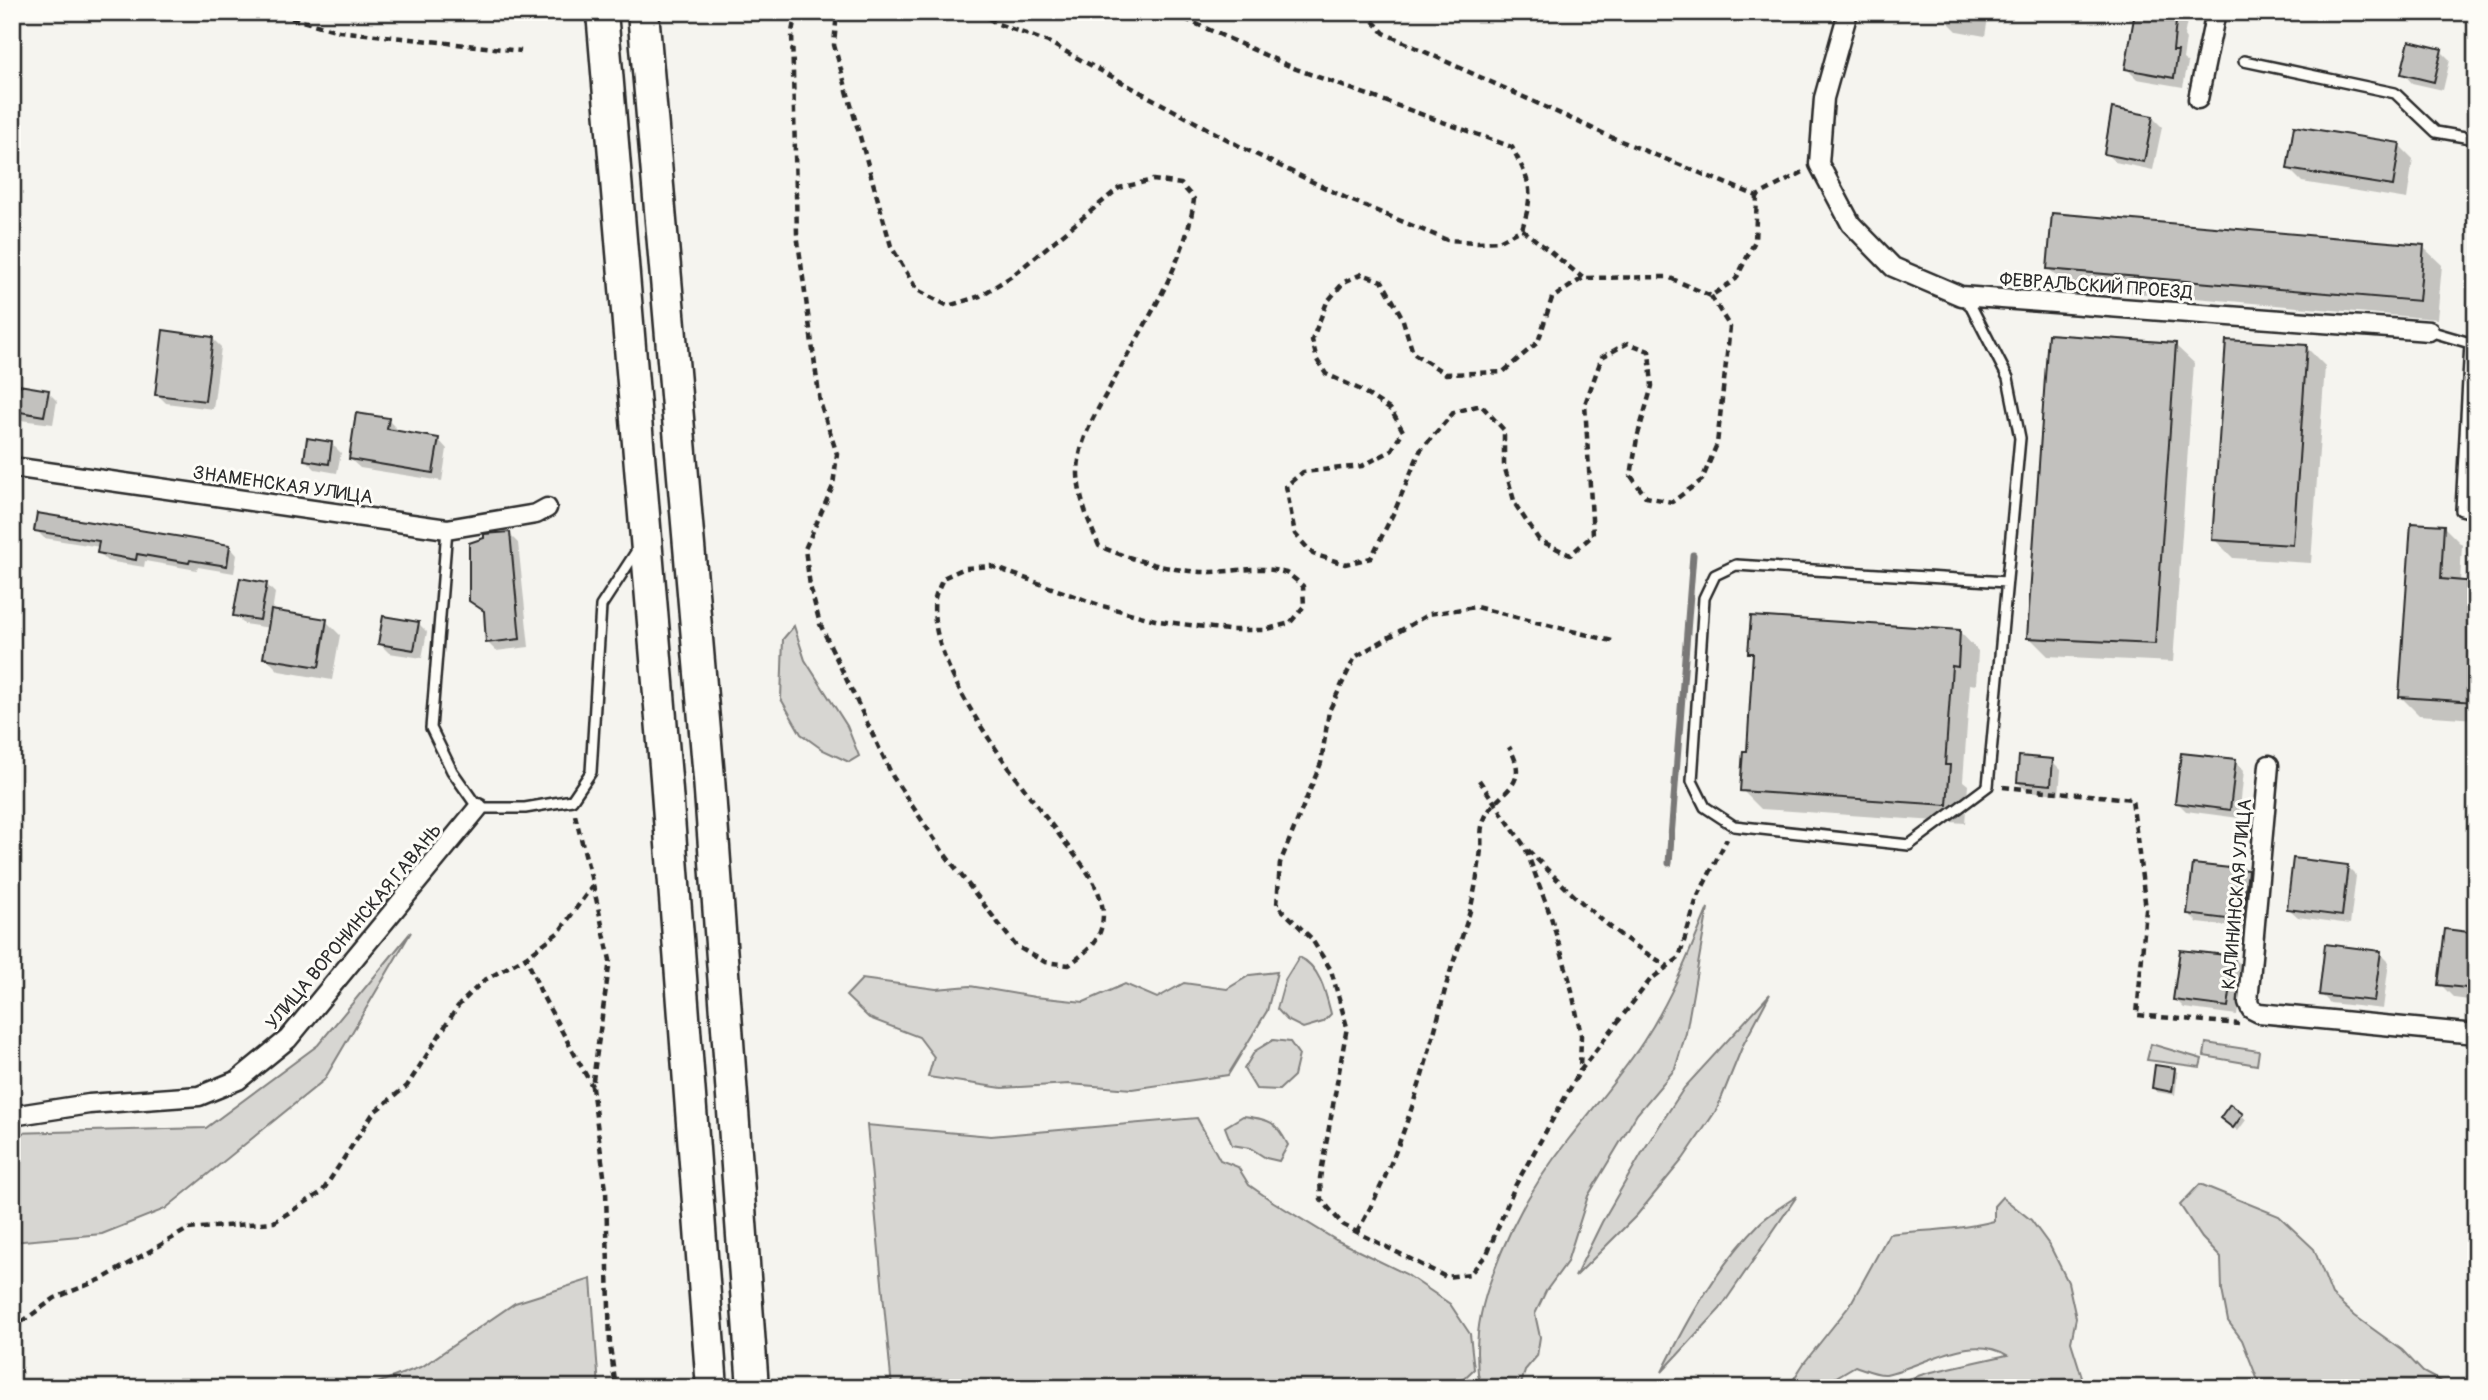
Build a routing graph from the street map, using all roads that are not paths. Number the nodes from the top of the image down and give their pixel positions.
1 (603, 12) edge
2 (643, 12) edge
3 (1848, 12) edge
4 (2216, 12) edge
5 (2244, 61) dead end
6 (2198, 99) dead end
7 (2476, 139) edge
8 (1961, 296) junction
9 (2429, 331) joint
10 (12, 467) edge
11 (547, 508) dead end
12 (2476, 514) edge
13 (447, 529) junction
14 (646, 536) junction
15 (2006, 582) junction
16 (2269, 765) dead end
17 (478, 808) junction
18 (2476, 1034) edge
19 (12, 1116) edge
20 (712, 1388) edge
21 (753, 1388) edge

1 - 14 highway
2 - 21 highway
3 - 8 street, ФЕВРАЛЬСКИЙ ПРОЕЗД
4 - 6 street
5 - 7 lane
8 - 9 street, ФЕВРАЛЬСКИЙ ПРОЕЗД
8 - 15 lane
9 - 12 lane
10 - 13 street, ЗНАМЕНСКАЯ УЛИЦА
11 - 13 street, ЗНАМЕНСКАЯ УЛИЦА
13 - 17 lane
14 - 17 lane
14 - 20 highway
15 - 15 lane
16 - 18 street, КАЛИНИНСКАЯ УЛИЦА
17 - 19 street, УЛИЦА ВОРОНИНСКАЯ ГАВАНЬ

